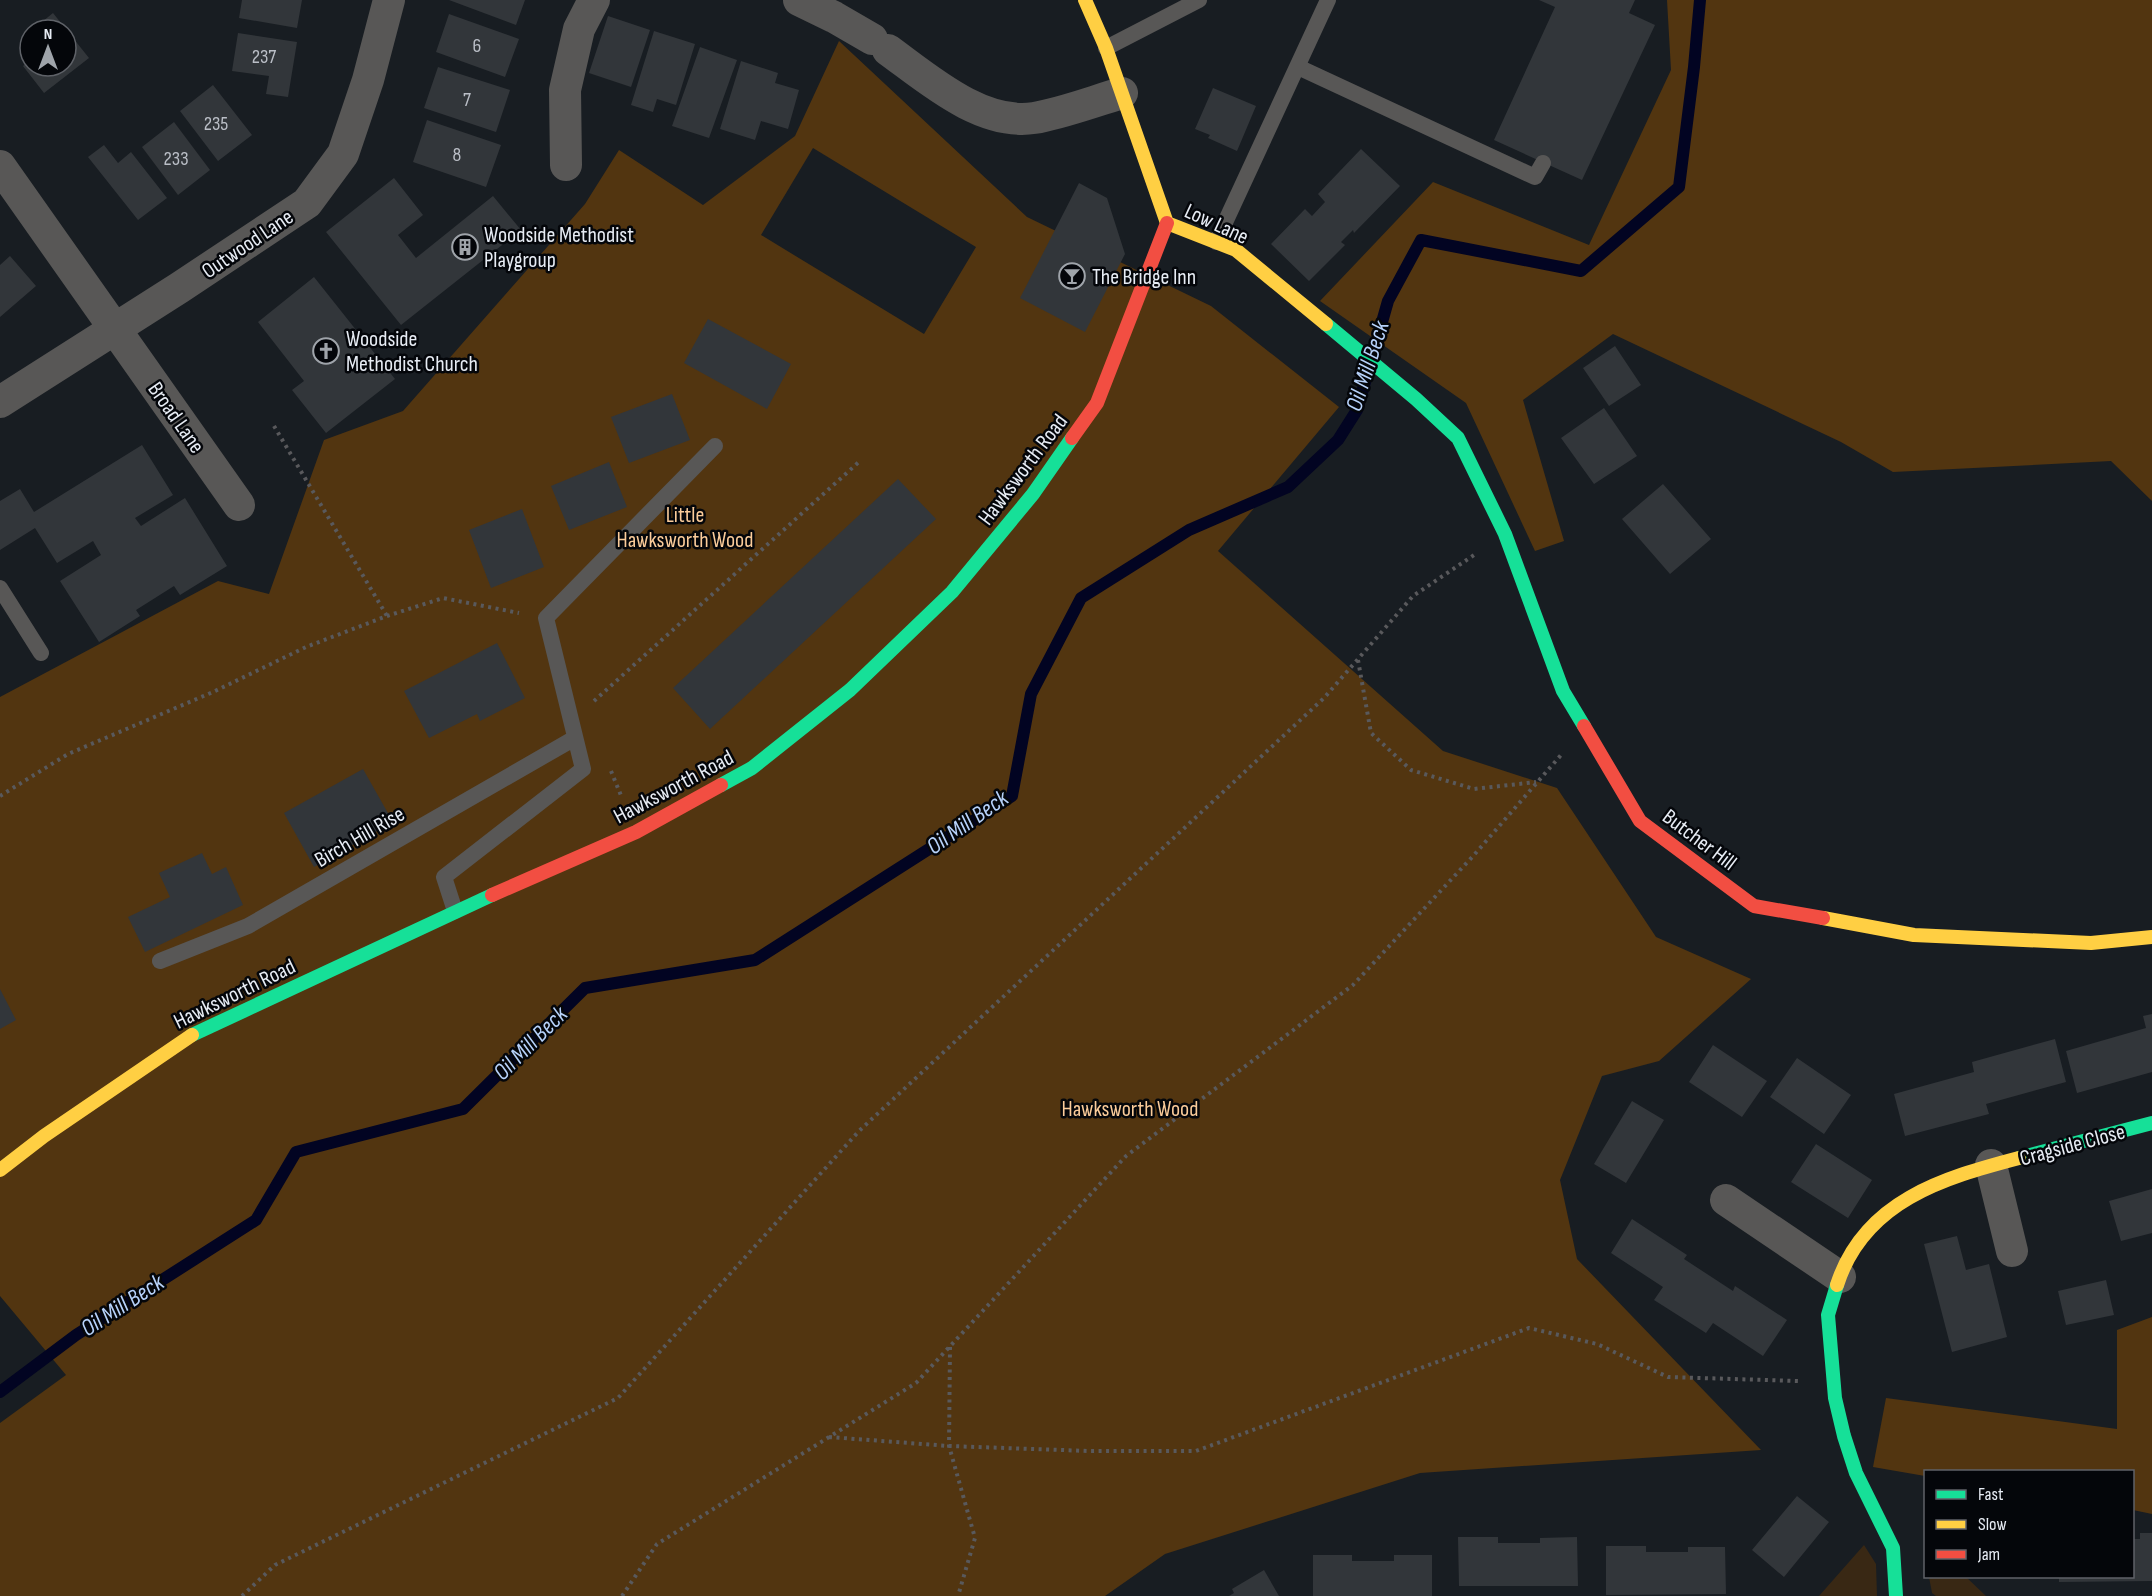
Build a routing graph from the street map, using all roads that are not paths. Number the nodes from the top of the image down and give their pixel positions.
1 (389, 0) edge
2 (594, 0) edge
3 (799, 0) edge
4 (1085, 0) edge
5 (1199, 0) edge
6 (1328, 0) edge
7 (1106, 48) junction
8 (1298, 68) junction
9 (1122, 93) junction
10 (1543, 163) dead end
11 (567, 165) dead end
12 (0, 166) edge
13 (1167, 223) junction
14 (1216, 242) junction
15 (114, 328) junction
16 (0, 402) edge
17 (1458, 438) joint
18 (714, 446) dead end
19 (240, 505) dead end
20 (0, 588) edge
21 (41, 654) dead end
22 (575, 738) junction
23 (455, 911) junction
24 (2152, 937) edge
25 (160, 961) dead end
26 (2152, 1123) edge
27 (1991, 1166) junction
28 (0, 1170) edge
29 (1726, 1200) dead end
30 (2012, 1251) dead end
31 (1840, 1276) junction
32 (1896, 1596) edge

1 - 15 street, Outwood Lane
2 - 11 street
3 - 9 street
4 - 7 street, Low Lane
5 - 7 lane
6 - 8 lane
7 - 9 street, Low Lane
8 - 10 lane
8 - 14 lane
9 - 13 street, Low Lane
12 - 15 street, Broad Lane
13 - 14 street, Low Lane
13 - 23 street, Hawksworth Road
14 - 17 street, Low Lane
15 - 16 street, Outwood Lane
15 - 19 street, Broad Lane
17 - 24 street, Butcher Hill
18 - 22 lane
20 - 21 lane
22 - 23 lane
22 - 25 lane, Birch Hill Rise
23 - 28 street, Hawksworth Road
26 - 27 street, Cragside Close
27 - 30 street, Cragside Close
27 - 31 street, Cragside Close
29 - 31 street
31 - 32 street, Cragside Close

